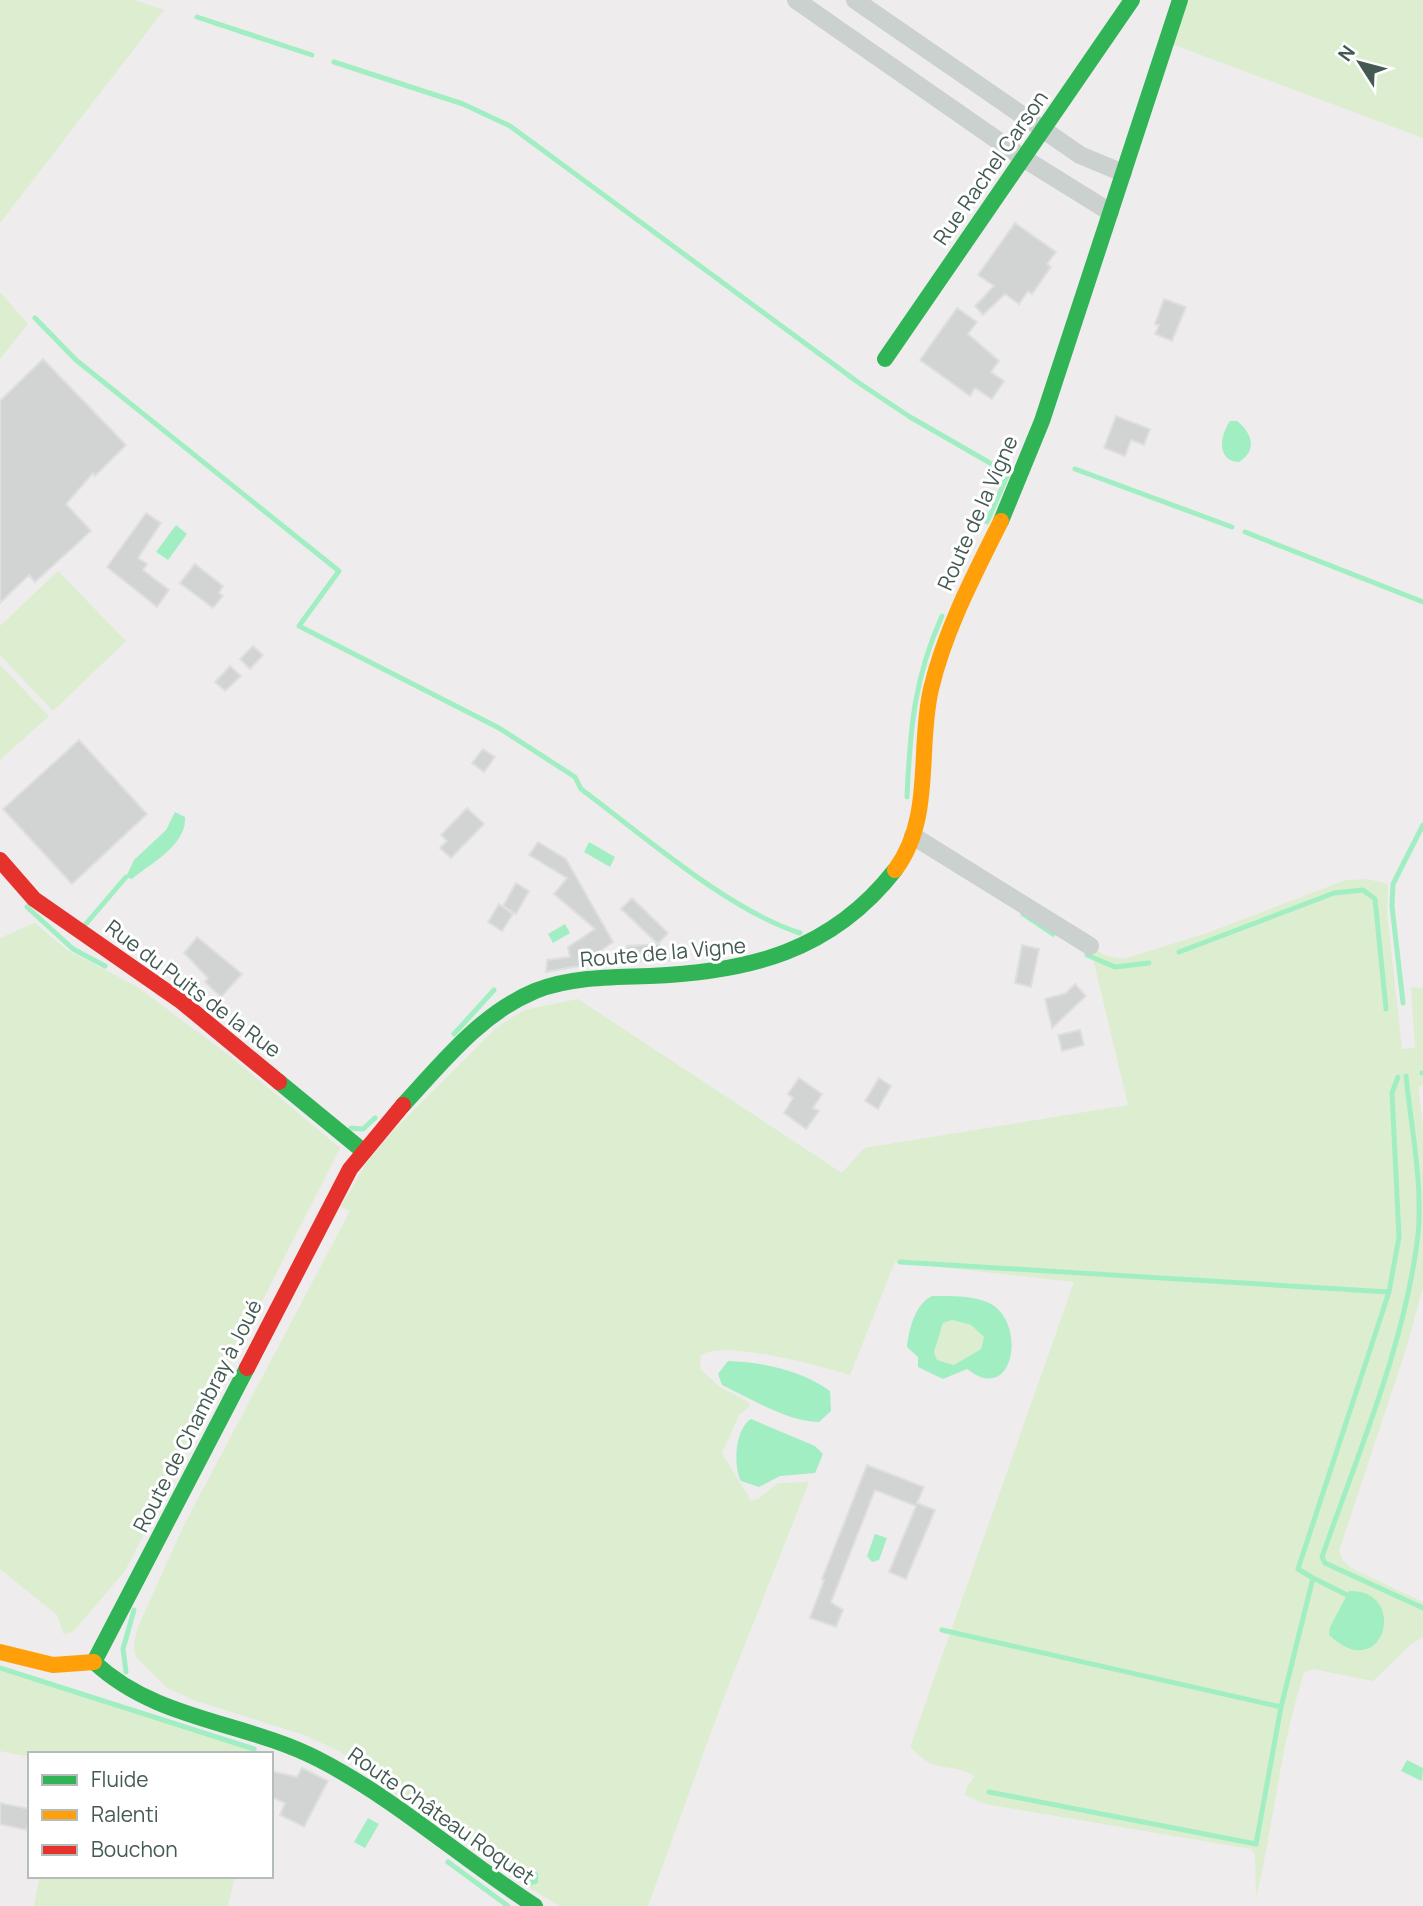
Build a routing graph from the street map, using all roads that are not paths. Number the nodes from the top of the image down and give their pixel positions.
1 (796, 0) edge
2 (855, 0) edge
3 (1132, 0) edge
4 (1180, 0) edge
5 (1042, 130) junction
6 (1023, 158) junction
7 (1123, 173) junction
8 (1111, 212) junction
9 (885, 359) dead end
10 (913, 836) junction
11 (0, 860) edge
12 (1090, 946) dead end
13 (363, 1150) junction
14 (338, 1190) joint
15 (0, 1652) edge
16 (94, 1662) junction
17 (535, 1906) edge

1 - 6 street
2 - 5 street
3 - 5 street, Rue Rachel Carson
4 - 7 street
5 - 6 street, Rue Rachel Carson
5 - 7 street
6 - 8 street
6 - 9 street, Rue Rachel Carson
7 - 8 street
8 - 10 street, Route de la Vigne
10 - 12 street
10 - 13 street, Route de la Vigne
11 - 13 street, Rue du Puits de la Rue
13 - 14 street, Route de la Vigne
14 - 16 street, Route de Chambray à Joué
15 - 16 street
16 - 17 street, Route Château Roquet

